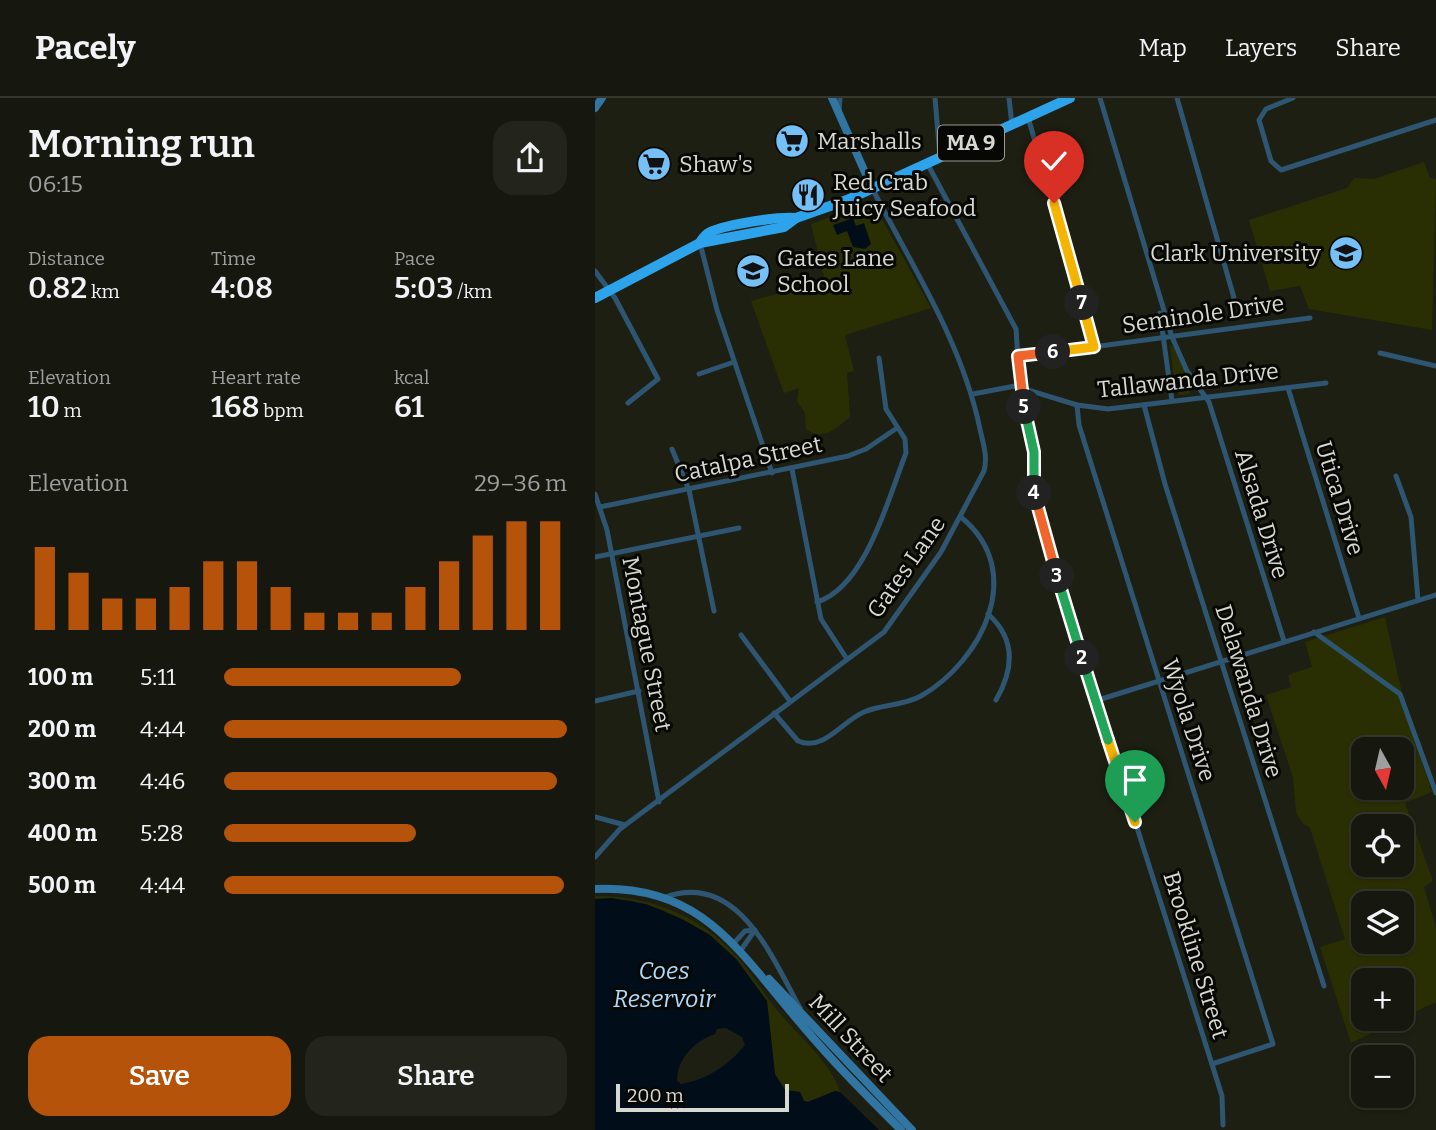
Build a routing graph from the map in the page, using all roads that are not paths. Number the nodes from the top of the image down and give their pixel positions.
1 (602, 98) edge
2 (832, 98) edge
3 (840, 98) edge
4 (935, 98) edge
5 (1009, 98) edge
6 (1070, 98) edge
7 (1100, 98) edge
8 (1177, 98) edge
9 (1293, 98) edge
10 (595, 107) edge
11 (839, 113) junction
12 (1028, 117) junction
13 (1436, 120) edge
14 (1012, 125) junction
15 (940, 157) junction
16 (927, 163) junction
17 (872, 188) junction
18 (700, 243) junction
19 (595, 271) edge
20 (608, 290) junction
21 (1158, 296) junction
22 (595, 298) edge
23 (1234, 298) dead end
24 (1310, 318) dead end
25 (1165, 337) junction
26 (1172, 337) junction
27 (1094, 347) junction
28 (1380, 353) dead end
29 (1018, 356) junction
30 (880, 358) dead end
31 (734, 362) junction
32 (1436, 366) edge
33 (699, 374) dead end
34 (1326, 383) dead end
35 (1020, 388) junction
36 (1288, 388) junction
37 (973, 394) junction
38 (1206, 397) junction
39 (1173, 401) junction
40 (628, 403) dead end
41 (1077, 405) junction
42 (1143, 405) junction
43 (897, 428) junction
44 (672, 449) dead end
45 (792, 469) junction
46 (772, 473) junction
47 (1396, 476) dead end
48 (689, 489) junction
49 (595, 495) edge
50 (600, 508) junction
51 (962, 518) junction
52 (739, 528) dead end
53 (699, 536) junction
54 (612, 553) junction
55 (595, 556) edge
56 (1436, 595) edge
57 (1418, 600) junction
58 (817, 602) junction
59 (714, 611) dead end
60 (988, 614) junction
61 (1359, 618) junction
62 (1314, 632) junction
63 (741, 635) dead end
64 (1284, 641) junction
65 (847, 659) junction
66 (1221, 661) junction
67 (1158, 681) junction
68 (639, 691) junction
69 (996, 700) dead end
70 (595, 701) edge
71 (790, 701) junction
72 (1095, 701) junction
73 (774, 713) junction
74 (1436, 793) edge
75 (659, 802) junction
76 (595, 817) edge
77 (625, 825) junction
78 (595, 857) edge
79 (595, 889) edge
80 (663, 898) junction
81 (755, 930) junction
82 (738, 947) junction
83 (761, 972) junction
84 (1324, 986) dead end
85 (805, 1017) junction
86 (1212, 1064) junction
87 (1223, 1125) dead end
88 (901, 1130) edge
89 (912, 1130) edge

1 - 10 main road
2 - 11 main road
3 - 11 street
4 - 15 street
5 - 14 street
6 - 12 highway, MA 9
7 - 21 street
8 - 23 street
9 - 13 street
11 - 17 main road
12 - 14 highway, MA 9
12 - 27 street
14 - 15 highway, MA 9
15 - 16 highway, MA 9
16 - 17 highway, MA 9
16 - 29 street, Brookline Street
17 - 18 highway, MA 9
17 - 37 street, Gates Lane
18 - 20 highway, MA 9
18 - 31 street
19 - 20 street
20 - 22 highway, MA 9
20 - 40 street
21 - 25 street
21 - 26 street, Alsada Drive
24 - 26 street, Seminole Drive
25 - 26 street, Seminole Drive
25 - 27 street, Seminole Drive
25 - 39 street
26 - 38 street, Alsada Drive
27 - 29 street, Seminole Drive
28 - 32 street
29 - 35 street, Brookline Street
30 - 43 street
31 - 33 street
31 - 46 street
34 - 36 street, Tallawanda Drive
35 - 37 street, Tallawanda Drive
35 - 41 street, Tallawanda Drive
35 - 72 street, Brookline Street
36 - 38 street, Tallawanda Drive
36 - 61 street, Utica Drive
37 - 51 street, Gates Lane
38 - 39 street, Tallawanda Drive
38 - 64 street, Alsada Drive
39 - 42 street, Tallawanda Drive
41 - 42 street, Tallawanda Drive
41 - 67 street, Wyola Drive
42 - 66 street, Delawanda Drive
43 - 45 street, Catalpa Street
43 - 58 street
44 - 48 street
45 - 46 street, Catalpa Street
45 - 58 street
46 - 48 street, Catalpa Street
47 - 57 street
48 - 50 street, Catalpa Street
48 - 53 street
49 - 50 street, Montague Street
50 - 54 street, Montague Street
51 - 60 street
51 - 65 street, Gates Lane
52 - 53 street
53 - 54 street
53 - 59 street
54 - 55 street
54 - 68 street, Montague Street
56 - 57 street
57 - 61 street
58 - 65 street
60 - 69 street
60 - 73 street
61 - 62 street
62 - 64 street
62 - 74 street
63 - 71 street
64 - 66 street
65 - 71 street, Gates Lane
66 - 67 street
66 - 84 street, Delawanda Drive
67 - 72 street
67 - 86 street, Wyola Drive
68 - 70 street
68 - 75 street, Montague Street
71 - 73 street, Gates Lane
72 - 86 street, Brookline Street
73 - 75 street, Gates Lane
75 - 77 street, Gates Lane
76 - 77 street
77 - 78 street, Gates Lane
79 - 80 main road, Mill Street
80 - 81 street
80 - 82 main road, Mill Street
81 - 82 street
81 - 85 street
82 - 83 main road, Mill Street
83 - 85 main road, Mill Street
83 - 88 main road, Mill Street
85 - 89 main road, Mill Street
86 - 87 street, Brookline Street

